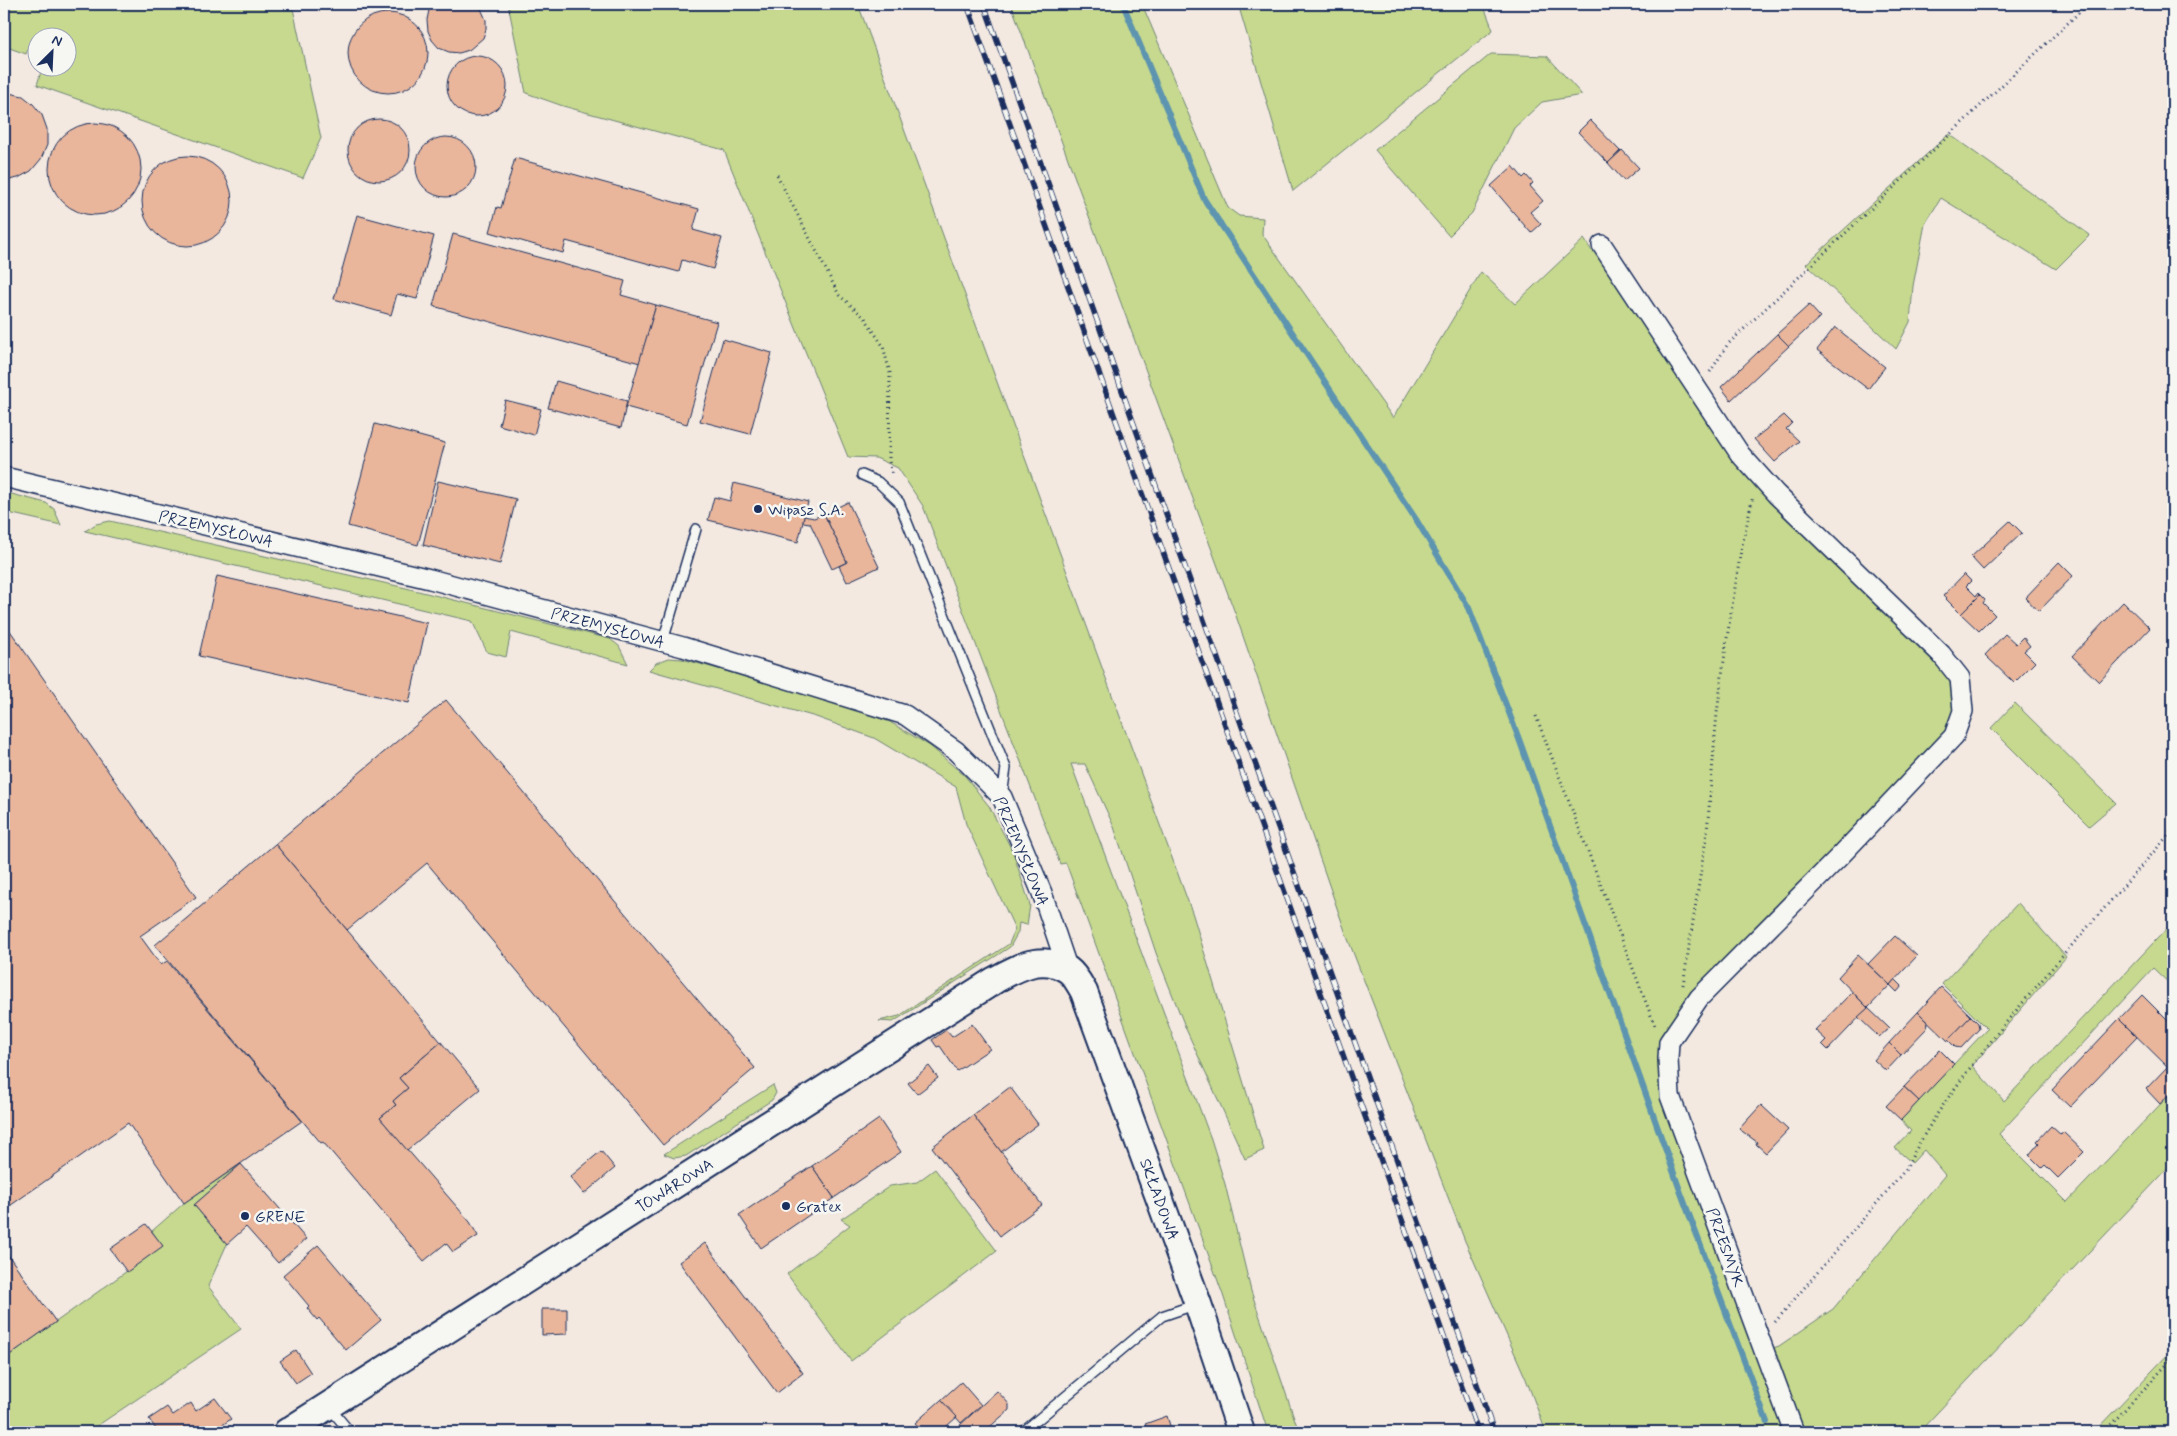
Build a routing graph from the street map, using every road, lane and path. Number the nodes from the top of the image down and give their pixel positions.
1 (2088, 4) edge
2 (778, 175) dead end
3 (1602, 245) dead end
4 (1707, 402) junction
5 (1758, 474) junction
6 (862, 475) dead end
7 (4, 477) edge
8 (898, 502) junction
9 (696, 529) dead end
10 (663, 641) junction
11 (1536, 716) dead end
12 (1002, 797) junction
13 (2173, 830) edge
14 (1068, 970) junction
15 (1682, 990) dead end
16 (1668, 1059) junction
17 (1198, 1304) junction
18 (1760, 1340) junction
19 (2173, 1358) edge
20 (328, 1405) junction
21 (287, 1432) edge
22 (350, 1432) edge
23 (1023, 1432) edge
24 (1241, 1432) edge
25 (1794, 1432) edge
26 (2104, 1432) edge

1 - 4 path
2 - 8 path
3 - 4 street, PRZESMYK
4 - 5 street, PRZESMYK
5 - 15 path
5 - 16 street, PRZESMYK
6 - 8 lane
7 - 10 street, PRZEMYSŁOWA
8 - 12 lane
9 - 10 lane
10 - 12 street, PRZEMYSŁOWA
11 - 16 path
12 - 14 street, PRZEMYSŁOWA
13 - 18 path
14 - 17 street, SKŁADOWA
14 - 20 street, TOWAROWA
16 - 18 street, PRZESMYK
17 - 23 lane
17 - 24 street, SKŁADOWA
18 - 25 street, PRZESMYK
19 - 26 path
20 - 21 street, TOWAROWA
20 - 22 lane

